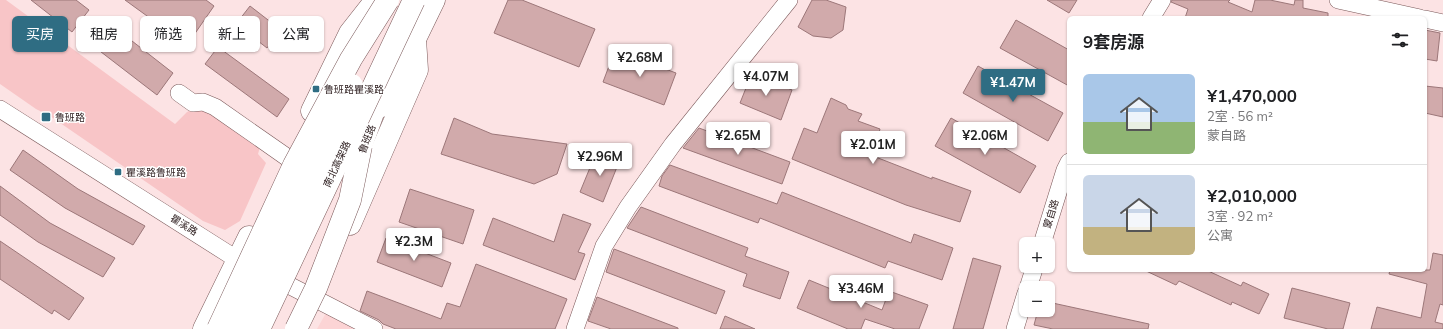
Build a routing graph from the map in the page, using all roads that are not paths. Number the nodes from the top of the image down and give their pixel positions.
1 (376, 0) edge
2 (381, 0) edge
3 (389, 0) edge
4 (415, 0) edge
5 (434, 0) edge
6 (789, 0) edge
7 (1162, 0) edge
8 (1338, 0) edge
9 (1152, 16) edge
10 (1411, 16) edge
11 (1427, 19) edge
12 (1443, 23) edge
13 (179, 93) dead end
14 (0, 109) edge
15 (361, 146) junction
16 (288, 158) junction
17 (1067, 166) edge
18 (1044, 237) edge
19 (247, 264) junction
20 (310, 296) junction
21 (1019, 316) edge
22 (204, 329) edge
23 (218, 329) edge
24 (229, 329) edge
25 (240, 329) edge
26 (259, 329) edge
27 (276, 329) edge
28 (287, 329) edge
29 (296, 329) edge
30 (304, 329) edge
31 (374, 329) edge
32 (575, 329) edge
33 (1015, 329) edge

1 - 16 main road
2 - 19 main road
3 - 23 main road, bridge
3 - 25 main road, 南北高架路, bridge
4 - 15 main road, bridge
4 - 26 main road, 南北高架路, bridge
5 - 20 main road, 鲁班路
6 - 32 street
7 - 9 street
8 - 10 street
11 - 12 street
13 - 16 street
14 - 19 street, 瞿溪路
15 - 27 main road, bridge
15 - 29 main road, bridge
16 - 19 main road
17 - 18 street, 蒙自路
19 - 20 street, 瞿溪路
19 - 22 main road
19 - 24 main road
20 - 28 main road, 鲁班路
20 - 30 main road, 鲁班路
20 - 31 street, 瞿溪路
21 - 33 street

